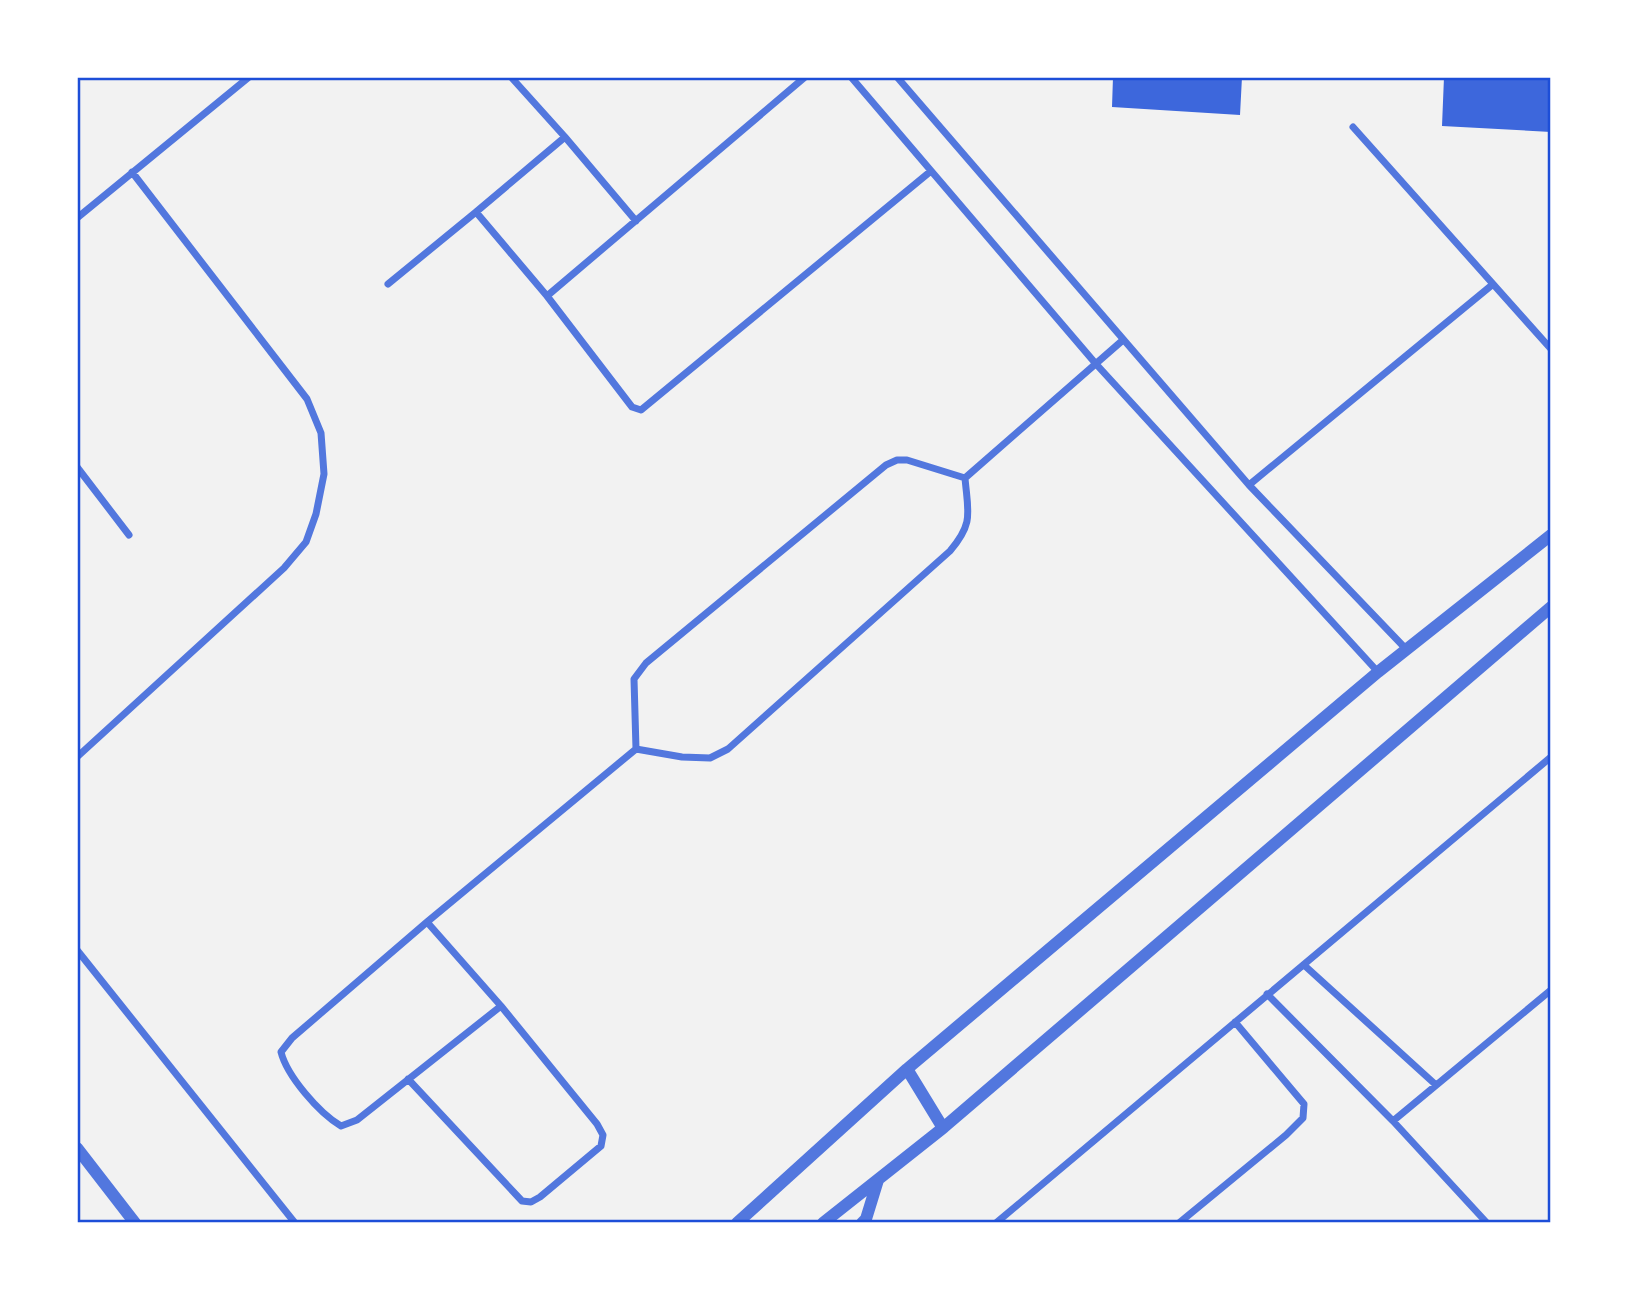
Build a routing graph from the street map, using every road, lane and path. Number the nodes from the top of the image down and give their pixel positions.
1 (249, 77) edge
2 (510, 77) edge
3 (805, 77) edge
4 (851, 77) edge
5 (897, 77) edge
6 (1353, 127) dead end
7 (565, 137) junction
8 (931, 171) junction
9 (132, 172) junction
10 (476, 212) junction
11 (77, 218) edge
12 (636, 221) junction
13 (388, 284) dead end
14 (1492, 285) junction
15 (547, 296) junction
16 (1123, 340) junction
17 (1551, 349) edge
18 (1096, 364) junction
19 (77, 467) edge
20 (965, 478) junction
21 (1249, 485) junction
22 (129, 535) dead end
23 (1551, 535) edge
24 (1551, 607) edge
25 (1406, 649) junction
26 (1378, 672) junction
27 (636, 749) junction
28 (77, 757) edge
29 (1551, 757) edge
30 (427, 922) junction
31 (77, 950) edge
32 (1304, 965) junction
33 (1551, 990) edge
34 (1266, 994) junction
35 (501, 1006) junction
36 (1235, 1022) junction
37 (907, 1069) junction
38 (408, 1079) junction
39 (1436, 1085) junction
40 (1394, 1121) junction
41 (943, 1128) junction
42 (77, 1148) edge
43 (878, 1180) junction
44 (135, 1223) edge
45 (295, 1223) edge
46 (737, 1223) edge
47 (823, 1223) edge
48 (862, 1223) edge
49 (996, 1223) edge
50 (1179, 1223) edge
51 (1487, 1223) edge

1 - 9 street
2 - 7 street
3 - 12 street
4 - 8 street
5 - 16 street
6 - 14 street
7 - 10 street
7 - 12 street
8 - 15 street
8 - 18 street
9 - 11 street
9 - 28 street
10 - 13 street
10 - 15 street
12 - 15 street
14 - 17 street
14 - 21 street
16 - 18 street
16 - 21 street
18 - 20 street
18 - 26 street
19 - 22 street
20 - 27 street
20 - 27 street
21 - 25 street
23 - 25 street
24 - 41 street
25 - 26 street
26 - 37 street
27 - 30 street
29 - 32 street
30 - 35 street
30 - 38 street
31 - 45 street
32 - 34 street
32 - 39 street
33 - 39 street
34 - 36 street
34 - 40 street
35 - 38 street
35 - 38 street
36 - 49 street
36 - 50 street
37 - 41 street
37 - 46 street
39 - 40 street
40 - 51 street
41 - 43 street
42 - 44 street
43 - 47 street
43 - 48 street

